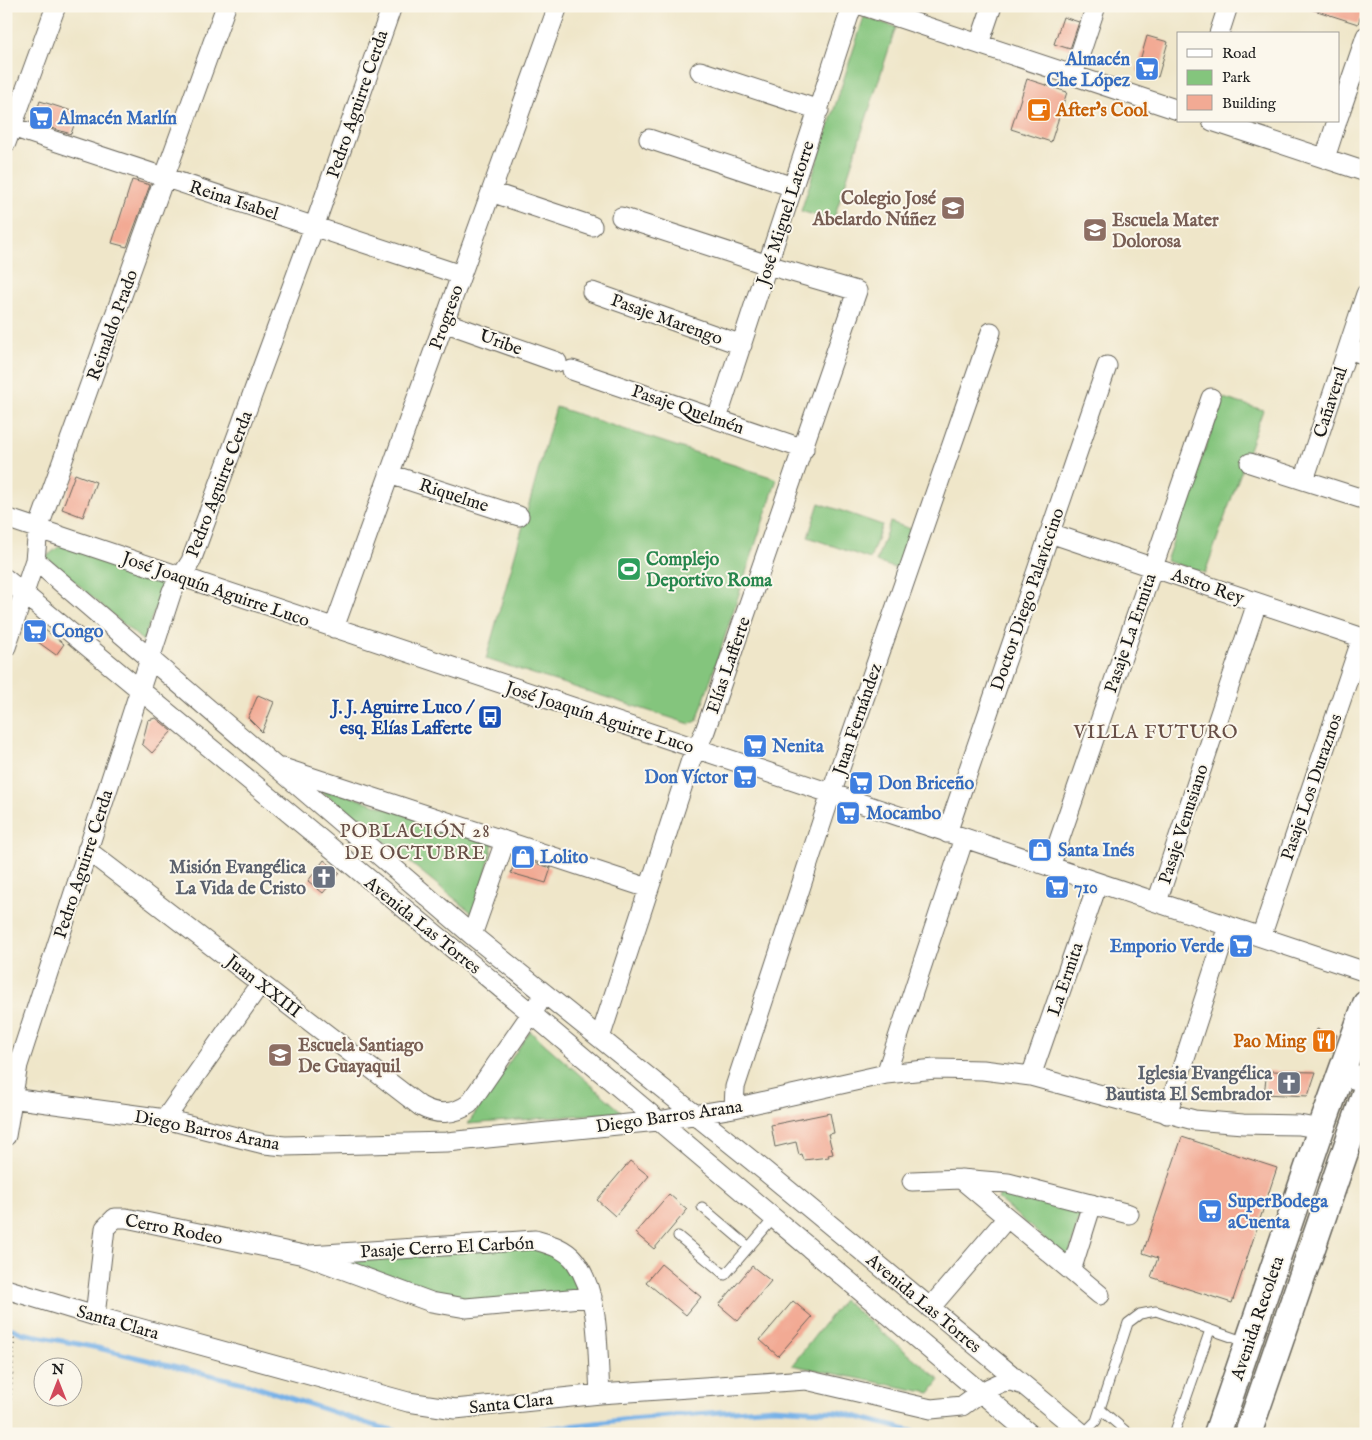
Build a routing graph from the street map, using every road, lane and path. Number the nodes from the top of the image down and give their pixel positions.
1 (56, 6) edge
2 (226, 6) edge
3 (392, 6) edge
4 (558, 6) edge
5 (852, 6) edge
6 (864, 6) edge
7 (992, 6) edge
8 (1096, 6) edge
9 (1228, 6) edge
10 (1220, 32) edge
11 (1366, 36) edge
12 (979, 44) junction
13 (700, 70) dead end
14 (1073, 75) junction
15 (819, 110) junction
16 (1177, 110) edge
17 (1340, 114) edge
18 (1215, 122) edge
19 (1337, 122) edge
20 (8, 132) edge
21 (649, 139) dead end
22 (1325, 158) junction
23 (1366, 172) edge
24 (165, 178) junction
25 (794, 187) junction
26 (491, 192) junction
27 (621, 217) dead end
28 (592, 226) dead end
29 (314, 227) junction
30 (768, 265) junction
31 (461, 275) junction
32 (592, 292) dead end
33 (1366, 294) edge
34 (444, 322) junction
35 (991, 332) dead end
36 (742, 345) junction
37 (1348, 349) junction
38 (1366, 355) edge
39 (565, 366) joint
40 (1107, 366) dead end
41 (1211, 398) dead end
42 (718, 419) junction
43 (804, 449) junction
44 (1250, 463) dead end
45 (389, 474) junction
46 (1304, 480) junction
47 (1366, 500) edge
48 (519, 516) dead end
49 (6, 518) edge
50 (38, 529) junction
51 (1050, 533) junction
52 (35, 560) junction
53 (1153, 568) junction
54 (180, 577) junction
55 (6, 579) edge
56 (24, 594) junction
57 (1257, 603) junction
58 (334, 628) junction
59 (1364, 638) edge
60 (6, 647) edge
61 (150, 657) junction
62 (139, 690) junction
63 (696, 749) junction
64 (274, 765) junction
65 (831, 794) junction
66 (956, 836) junction
67 (505, 841) junction
68 (87, 850) junction
69 (1050, 867) junction
70 (1098, 883) junction
71 (648, 888) junction
72 (1157, 902) junction
73 (1228, 926) junction
74 (472, 935) junction
75 (1260, 937) junction
76 (1366, 972) edge
77 (260, 984) junction
78 (546, 994) junction
79 (1366, 1004) edge
80 (532, 1014) junction
81 (600, 1038) junction
82 (12, 1064) edge
83 (886, 1074) junction
84 (1031, 1076) junction
85 (1337, 1083) junction
86 (1365, 1093) edge
87 (11, 1098) junction
88 (734, 1108) junction
89 (1167, 1114) junction
90 (696, 1115) junction
91 (165, 1119) junction
92 (658, 1121) junction
93 (1321, 1129) junction
94 (6, 1136) edge
95 (766, 1171) junction
96 (960, 1178) junction
97 (912, 1181) dead end
98 (746, 1194) junction
99 (1092, 1204) junction
100 (702, 1207) dead end
101 (1129, 1214) dead end
102 (774, 1218) junction
103 (1007, 1218) junction
104 (678, 1236) dead end
105 (749, 1247) junction
106 (304, 1256) junction
107 (1071, 1271) junction
108 (6, 1289) edge
109 (1100, 1295) dead end
110 (592, 1297) junction
111 (930, 1308) junction
112 (6, 1315) edge
113 (95, 1316) junction
114 (1210, 1330) junction
115 (1248, 1343) junction
116 (1020, 1384) junction
117 (981, 1392) junction
118 (600, 1394) junction
119 (1100, 1409) junction
120 (8, 1434) edge
121 (1030, 1434) edge
122 (1083, 1434) edge
123 (1129, 1434) edge
124 (1174, 1434) edge
125 (1218, 1434) edge
126 (1248, 1434) edge

1 - 20 street
2 - 24 street, Reinaldo Prado
3 - 29 street, Pedro Aguirre Cerda
4 - 26 street, Progreso
5 - 15 street, José Miguel Latorre
6 - 12 street
7 - 12 street
8 - 14 street
9 - 10 street
11 - 17 street
12 - 14 street
13 - 15 street
14 - 16 street
15 - 25 street, José Miguel Latorre
18 - 22 street
19 - 22 street
20 - 24 street, Reina Isabel
21 - 25 street
22 - 23 street
24 - 29 street, Reina Isabel
24 - 50 street, Reinaldo Prado
25 - 30 street, José Miguel Latorre
26 - 28 street
26 - 31 street, Progreso
27 - 30 street
29 - 31 street, Reina Isabel
29 - 54 street, Pedro Aguirre Cerda
30 - 36 street, José Miguel Latorre
30 - 43 street, Elías Lafferte
31 - 34 street, Progreso
32 - 36 street, Pasaje Marengo
33 - 37 street, Cañaveral
34 - 39 street, Uribe
34 - 45 street, Progreso
35 - 65 street, Juan Fernández
36 - 42 street, José Miguel Latorre
37 - 38 street
37 - 46 street, Cañaveral
39 - 42 street, Pasaje Quelmén
40 - 51 street, Doctor Diego Palaviccino
41 - 53 street, Pasaje La Ermita
42 - 43 street, Pasaje Quelmén
43 - 63 street, Elías Lafferte
44 - 46 street
45 - 48 street, Riquelme
45 - 58 street, Progreso
46 - 47 street
49 - 50 street, José Joaquín Aguirre Luco
50 - 52 street, Reinaldo Prado
50 - 54 street, José Joaquín Aguirre Luco
51 - 53 street, Astro Rey
51 - 66 street, Doctor Diego Palaviccino
52 - 56 street, Reinaldo Prado
52 - 61 street, Avenida Las Torres
53 - 57 street, Astro Rey
53 - 69 street, Pasaje La Ermita
54 - 58 street, José Joaquín Aguirre Luco
54 - 61 street, Pedro Aguirre Cerda
55 - 56 street, Avenida Las Torres
56 - 60 street, Reinaldo Prado
56 - 62 street, Avenida Las Torres
57 - 59 street, Astro Rey
57 - 72 street, Pasaje Venusiano
58 - 63 street, José Joaquín Aguirre Luco
59 - 75 street, Pasaje Los Duraznos
61 - 62 street, Pedro Aguirre Cerda
61 - 64 street, Avenida Las Torres
62 - 68 street, Pedro Aguirre Cerda
62 - 80 street, Avenida Las Torres
63 - 65 street, José Joaquín Aguirre Luco
63 - 71 street, Elías Lafferte
64 - 67 street
64 - 74 street, Avenida Las Torres
65 - 66 street, José Joaquín Aguirre Luco
65 - 88 street, Juan Fernández
66 - 69 street, José Joaquín Aguirre Luco
66 - 83 street, Doctor Diego Palaviccino
67 - 71 street
67 - 74 street
68 - 77 street, Juan XXIII
68 - 82 street, Pedro Aguirre Cerda
69 - 70 street, José Joaquín Aguirre Luco
70 - 72 street, José Joaquín Aguirre Luco
70 - 84 street, La Ermita
71 - 81 street, Elías Lafferte
72 - 73 street, José Joaquín Aguirre Luco
73 - 75 street, José Joaquín Aguirre Luco
73 - 89 street
74 - 78 street, Avenida Las Torres
75 - 76 street, José Joaquín Aguirre Luco
77 - 80 street, Juan XXIII
77 - 91 street
78 - 80 street
78 - 81 street, Avenida Las Torres
79 - 85 main road, Avenida Recoleta
80 - 92 street, Avenida Las Torres
81 - 90 street, Avenida Las Torres
82 - 87 street, Pedro Aguirre Cerda
83 - 84 street, Diego Barros Arana
83 - 88 street, Diego Barros Arana
84 - 89 street, Diego Barros Arana
85 - 86 street
85 - 93 main road, Avenida Recoleta
86 - 126 main road, Avenida Recoleta
87 - 91 street, Diego Barros Arana
87 - 94 street, Pedro Aguirre Cerda
88 - 90 street, Diego Barros Arana
89 - 93 street, Diego Barros Arana
90 - 92 street, Diego Barros Arana
90 - 95 street, Avenida Las Torres
91 - 92 street, Diego Barros Arana
92 - 98 street, Avenida Las Torres
93 - 115 main road, Avenida Recoleta
95 - 98 street
95 - 111 street, Avenida Las Torres
96 - 97 street
96 - 99 street
96 - 103 street
98 - 102 street, Avenida Las Torres
99 - 101 street
99 - 107 street
100 - 105 lane
102 - 105 lane
102 - 117 street, Avenida Las Torres
103 - 107 street
103 - 111 street
104 - 105 lane
106 - 110 street
106 - 110 street, Pasaje Cerro El Carbón
106 - 113 street, Cerro Rodeo
107 - 109 street
108 - 113 street, Santa Clara
110 - 118 street
111 - 116 street, Avenida Las Torres
112 - 120 path
113 - 118 street, Santa Clara
114 - 115 lane
114 - 119 lane
114 - 124 lane
115 - 125 main road, Avenida Recoleta
116 - 117 street, Santa Clara
116 - 122 street, Avenida Las Torres
117 - 118 street, Santa Clara
117 - 121 street, Avenida Las Torres
119 - 122 lane
119 - 123 lane

